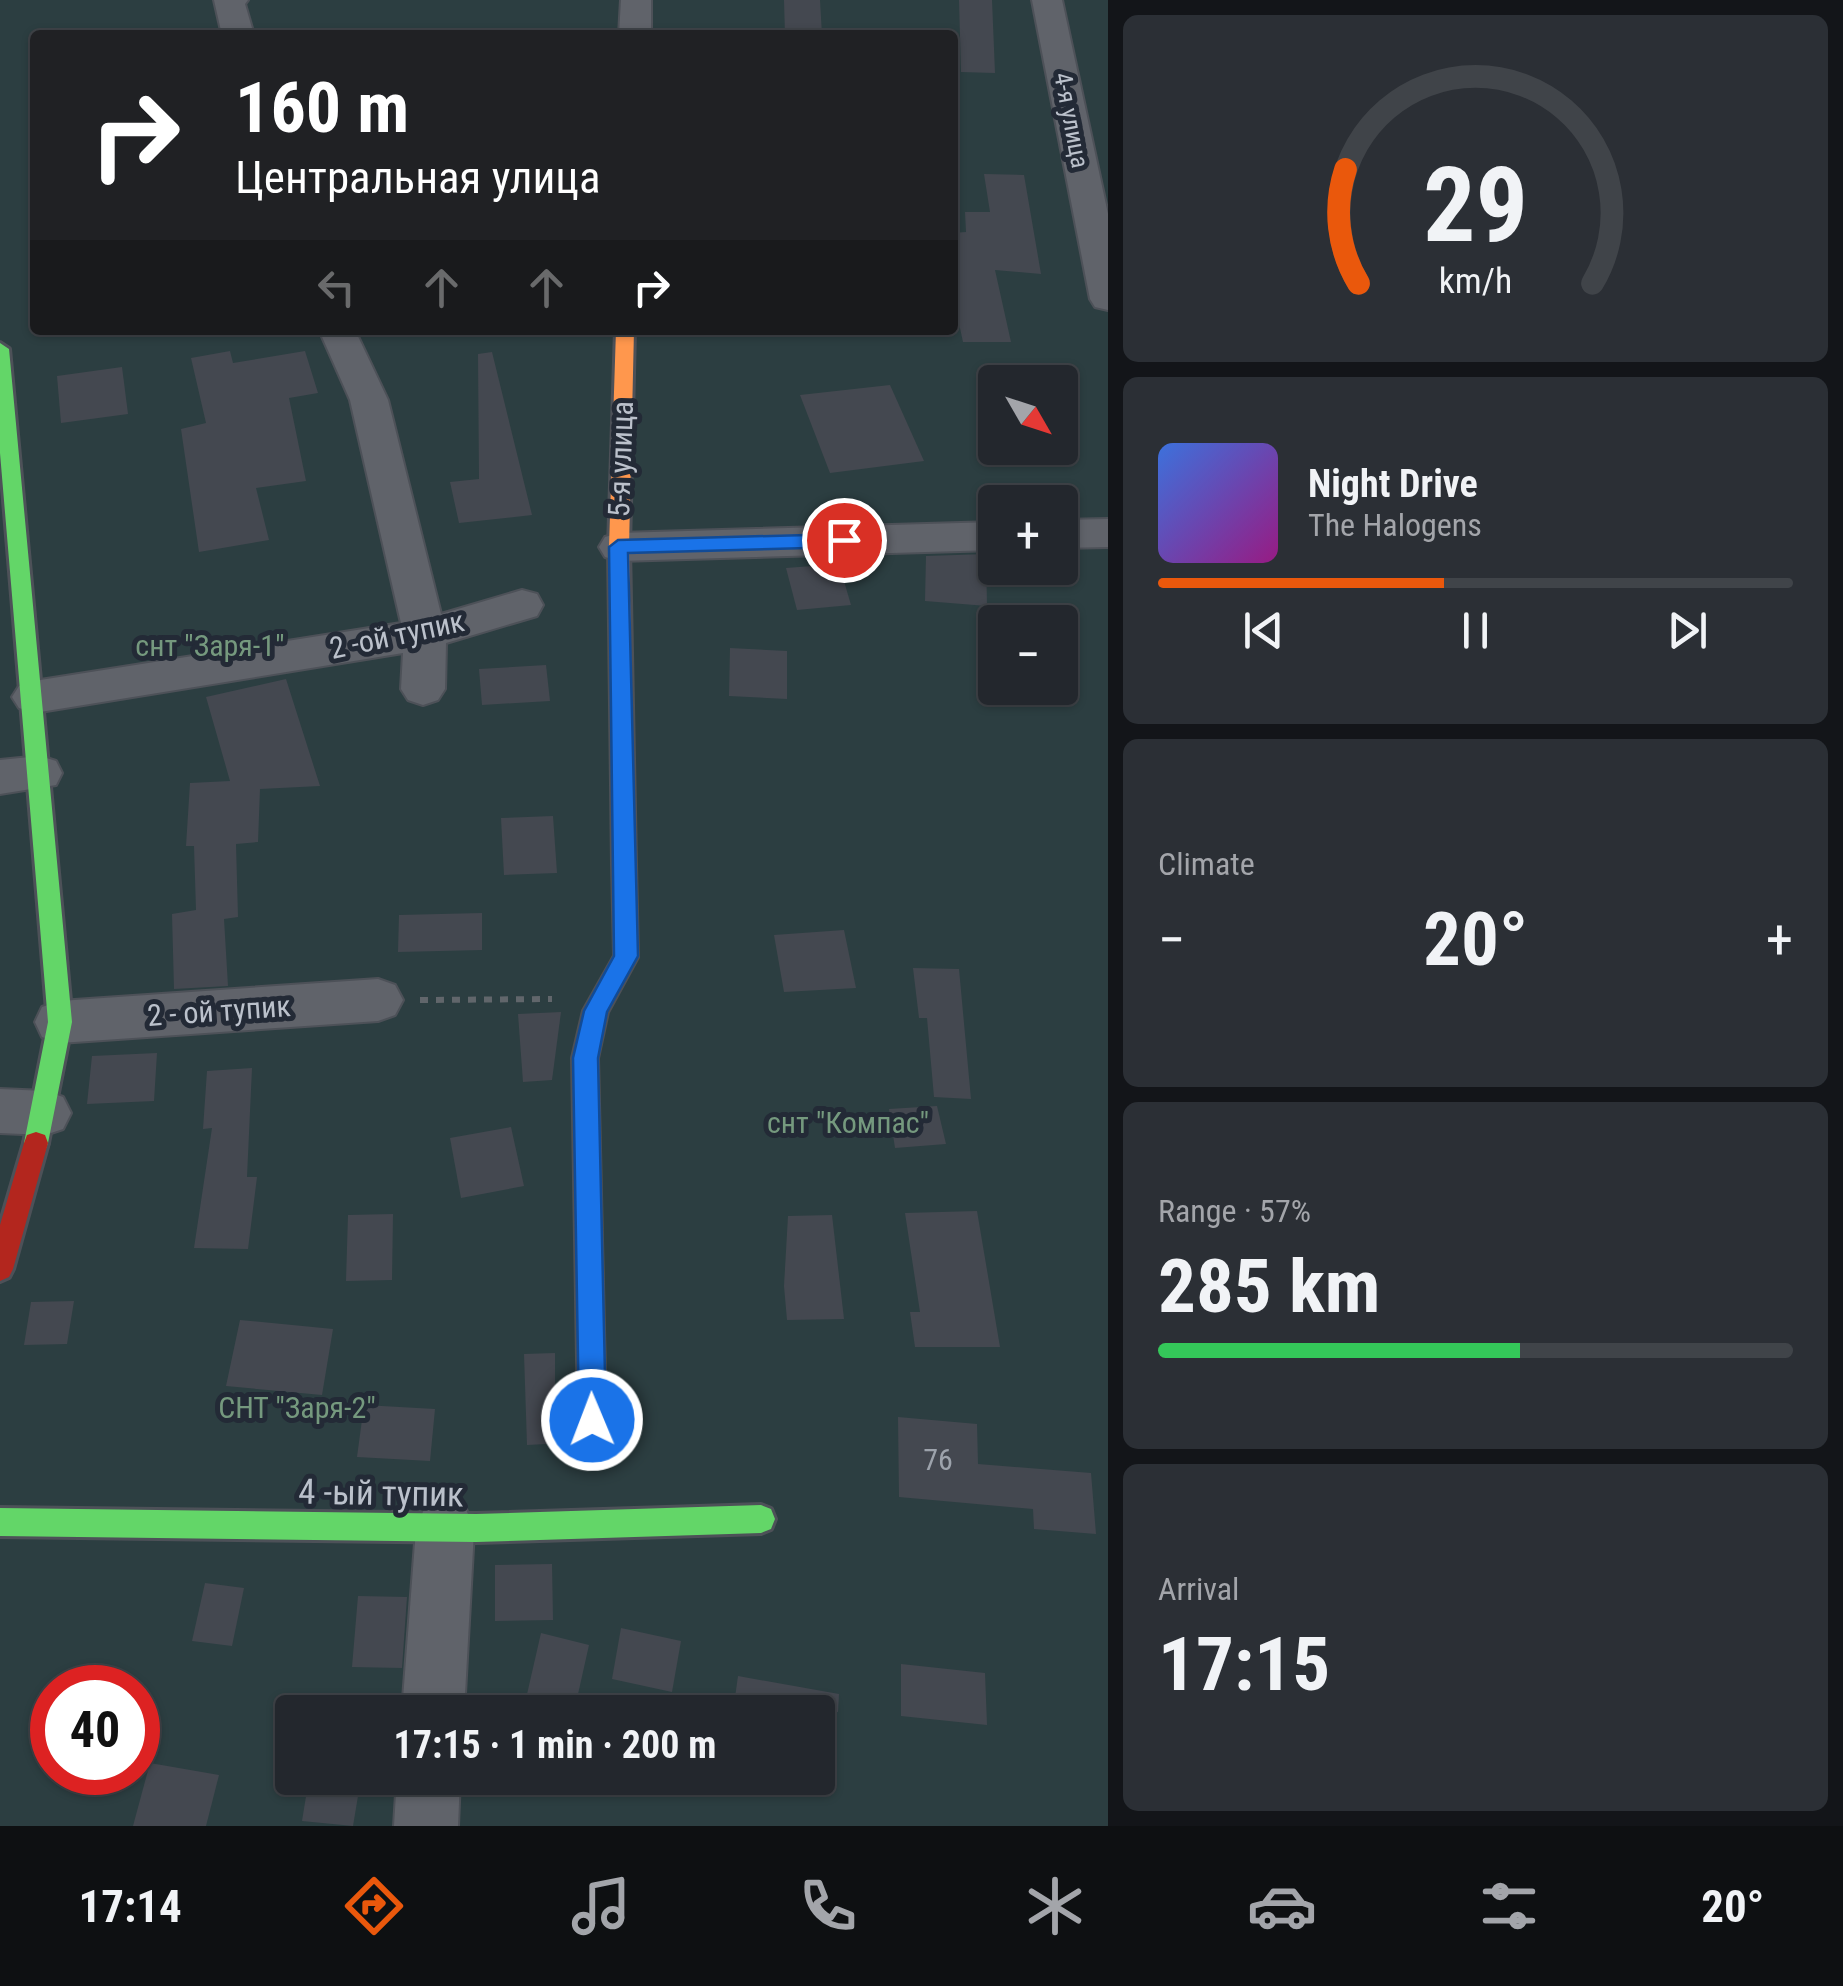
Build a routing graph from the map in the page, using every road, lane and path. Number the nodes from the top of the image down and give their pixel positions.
1 (233, 0) edge
2 (636, 0) edge
3 (1048, 0) edge
4 (237, 30) edge
5 (635, 30) edge
6 (1108, 299) edge
7 (340, 335) edge
8 (626, 335) edge
9 (0, 349) edge
10 (1108, 533) edge
11 (1078, 534) edge
12 (978, 536) edge
13 (618, 547) junction
14 (522, 605) dead end
15 (425, 634) junction
16 (423, 690) dead end
17 (34, 698) junction
18 (20, 775) edge
19 (603, 998) junction
20 (378, 1000) joint
21 (60, 1022) junction
22 (23, 1112) edge
23 (0, 1269) edge
24 (592, 1420) dead end
25 (761, 1519) dead end
26 (0, 1522) edge
27 (444, 1530) junction
28 (434, 1695) edge
29 (428, 1795) edge
30 (426, 1826) edge

1 - 4 street
2 - 5 street
3 - 6 street, 4-я улица
7 - 15 street
8 - 13 street, 5-я улица
9 - 17 street
10 - 11 street
12 - 13 street
13 - 19 street, 5-я улица
14 - 15 street, 2 -ой тупик
15 - 16 street
15 - 17 street, 2 -ой тупик
17 - 18 street
18 - 21 street
19 - 20 path
19 - 24 street, 5-я улица
20 - 21 street, 2 - ой тупик
21 - 22 street
22 - 23 street
25 - 27 street, 4 -ый тупик
26 - 27 street, 4 -ый тупик
27 - 28 street
29 - 30 street

